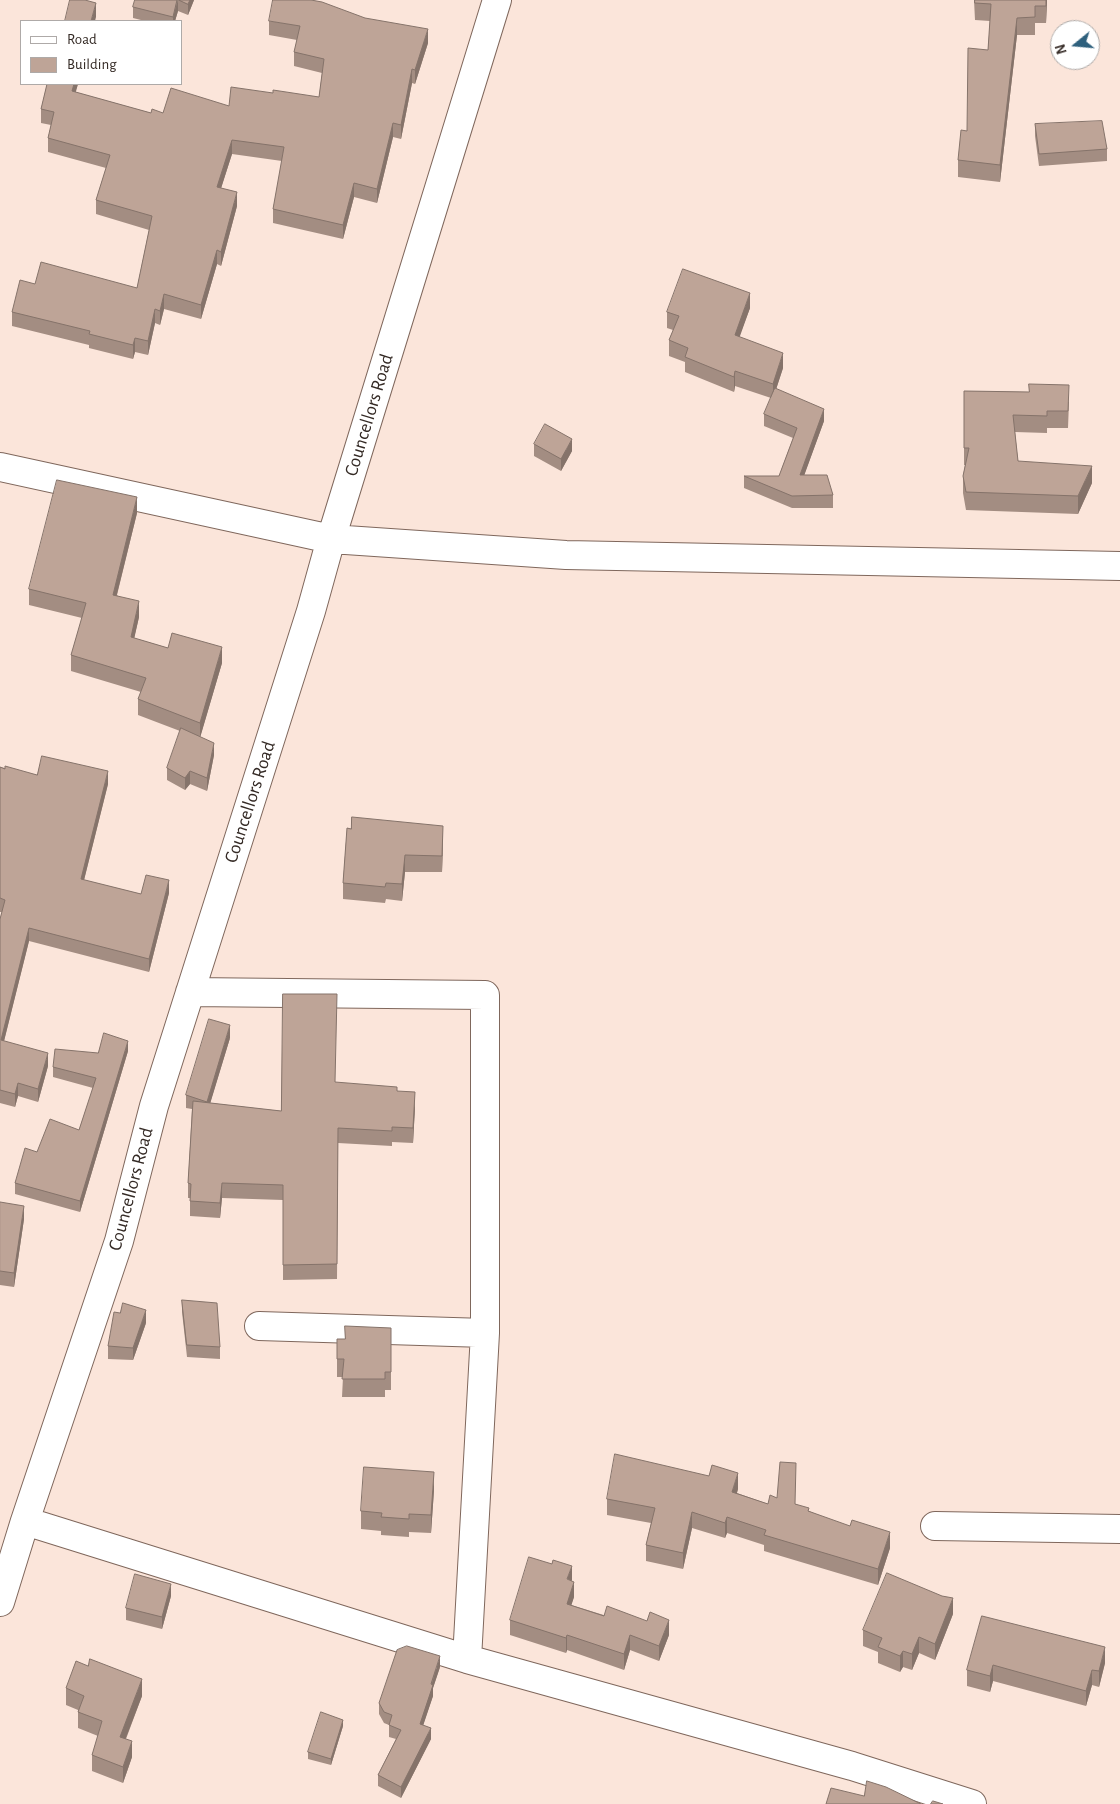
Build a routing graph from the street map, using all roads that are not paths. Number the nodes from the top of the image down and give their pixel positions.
1 (497, 0) edge
2 (0, 466) edge
3 (331, 539) junction
4 (1120, 566) edge
5 (190, 992) junction
6 (259, 1326) dead end
7 (485, 1333) junction
8 (24, 1521) junction
9 (935, 1526) dead end
10 (1120, 1529) edge
11 (0, 1602) edge
12 (467, 1660) junction
13 (972, 1804) edge

1 - 3 street, Councellors Road
2 - 3 street
3 - 4 street
3 - 5 street, Councellors Road
5 - 7 street
5 - 8 street, Councellors Road
6 - 7 street
7 - 12 street
8 - 11 street, Councellors Road
8 - 12 street
9 - 10 street
12 - 13 street

